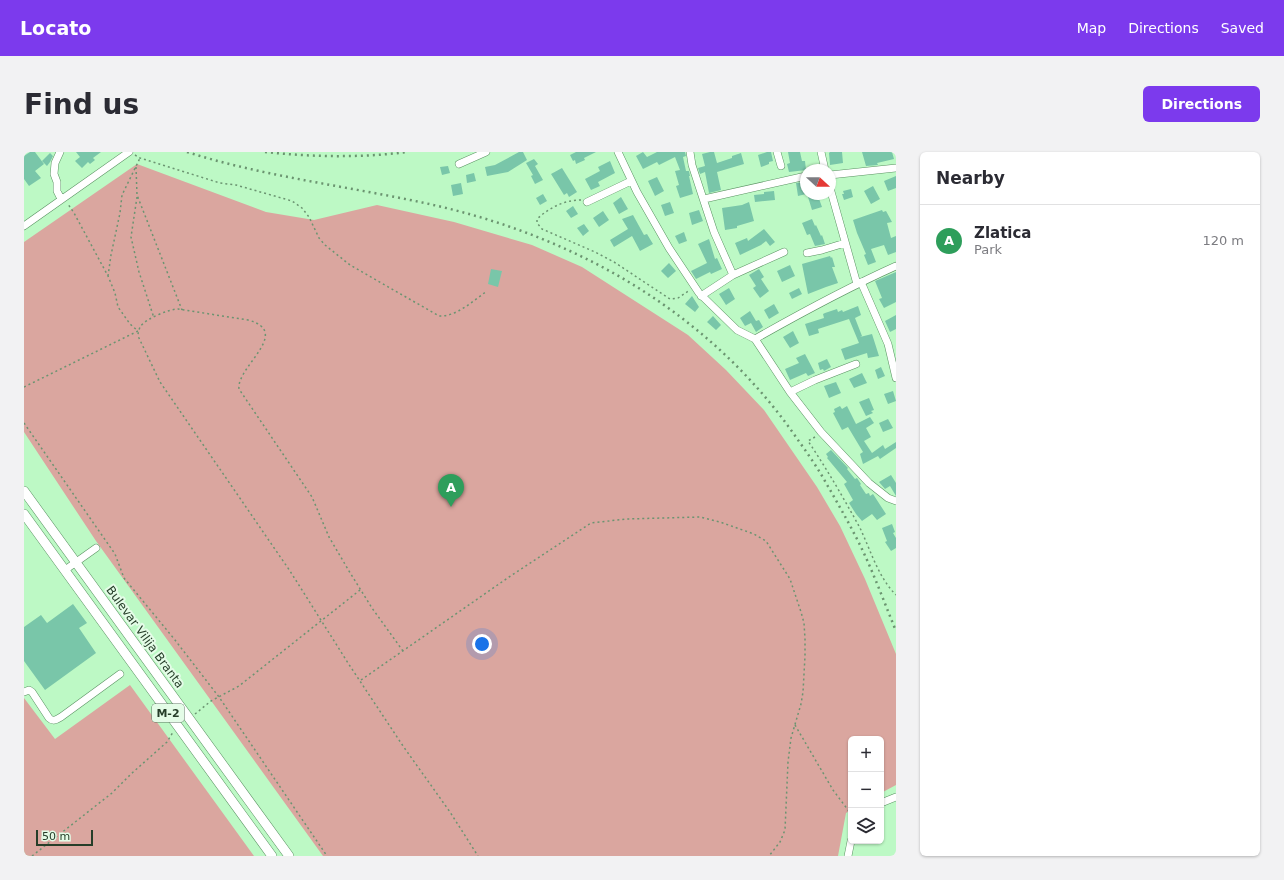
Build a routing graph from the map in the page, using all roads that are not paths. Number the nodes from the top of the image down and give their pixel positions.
1 (60, 152) edge
2 (486, 152) edge
3 (618, 152) edge
4 (690, 152) edge
5 (777, 152) edge
6 (821, 152) edge
7 (132, 153) edge
8 (459, 164) dead end
9 (824, 164) edge
10 (781, 166) dead end
11 (896, 168) edge
12 (836, 174) edge
13 (800, 177) edge
14 (631, 181) junction
15 (704, 199) junction
16 (833, 200) edge
17 (64, 201) junction
18 (587, 202) road end
19 (24, 226) edge
20 (845, 243) junction
21 (784, 252) dead end
22 (807, 253) dead end
23 (896, 266) edge
24 (733, 275) junction
25 (859, 283) junction
26 (701, 296) junction
27 (755, 339) junction
28 (856, 364) dead end
29 (896, 378) edge
30 (790, 392) junction
31 (24, 491) edge
32 (896, 501) edge
33 (24, 514) edge
34 (96, 548) dead end
35 (76, 562) junction
36 (65, 570) junction
37 (120, 674) dead end
38 (24, 692) edge
39 (896, 797) edge
40 (884, 802) edge
41 (850, 844) edge
42 (272, 856) edge
43 (289, 856) edge
44 (848, 856) edge

1 - 17 street
2 - 8 street
3 - 14 street
4 - 15 street
5 - 10 street
6 - 9 street
7 - 17 street
11 - 12 street
13 - 15 street
14 - 18 street
14 - 26 street
15 - 24 street
16 - 20 street
17 - 19 street
20 - 22 street
20 - 25 street
21 - 24 street
23 - 25 street
24 - 26 street
25 - 27 street
25 - 29 street
26 - 27 street
27 - 30 street
28 - 30 street
30 - 32 street
31 - 35 main road, Bulevar Vilija Branta / M-2
33 - 36 main road, M-2
34 - 35 street
35 - 36 street
35 - 43 main road, Bulevar Vilija Branta / M-2
36 - 42 main road, M-2
37 - 38 street
39 - 40 street
41 - 44 street

